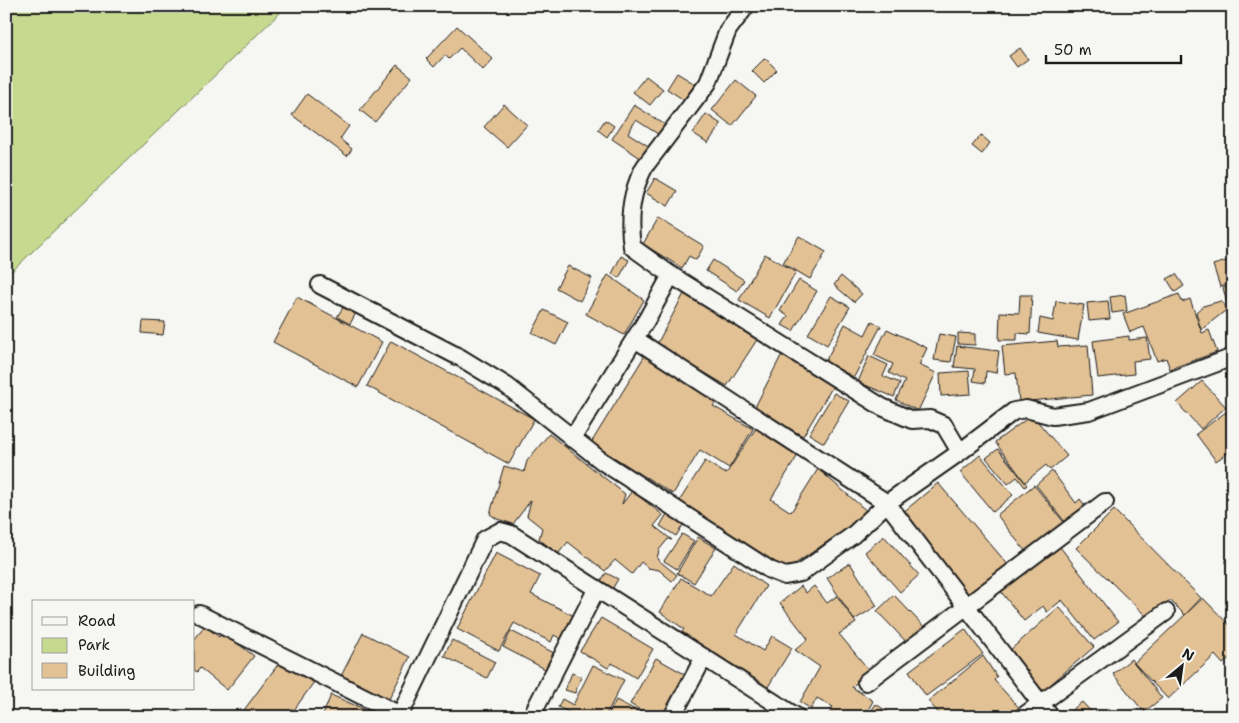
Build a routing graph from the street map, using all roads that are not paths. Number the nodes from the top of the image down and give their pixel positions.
1 (746, 6) edge
2 (672, 275) junction
3 (320, 285) dead end
4 (635, 339) junction
5 (1233, 357) edge
6 (572, 438) junction
7 (960, 452) junction
8 (1104, 502) dead end
9 (887, 503) junction
10 (596, 590) junction
11 (966, 606) junction
12 (1166, 612) dead end
13 (199, 614) dead end
14 (704, 657) junction
15 (866, 682) dead end
16 (1041, 703) junction
17 (400, 716) edge
18 (531, 717) edge
19 (672, 717) edge
20 (797, 717) edge
21 (1022, 717) edge
22 (1051, 717) edge

1 - 2 street
2 - 4 street
2 - 7 street
3 - 6 street
4 - 6 street
4 - 9 street
5 - 7 street
6 - 9 street
7 - 9 street
8 - 11 street
9 - 11 street
10 - 14 street
10 - 17 street
10 - 18 street
11 - 15 street
11 - 16 street
12 - 16 street
13 - 17 street
14 - 19 street
14 - 20 street
16 - 21 street
16 - 22 street

